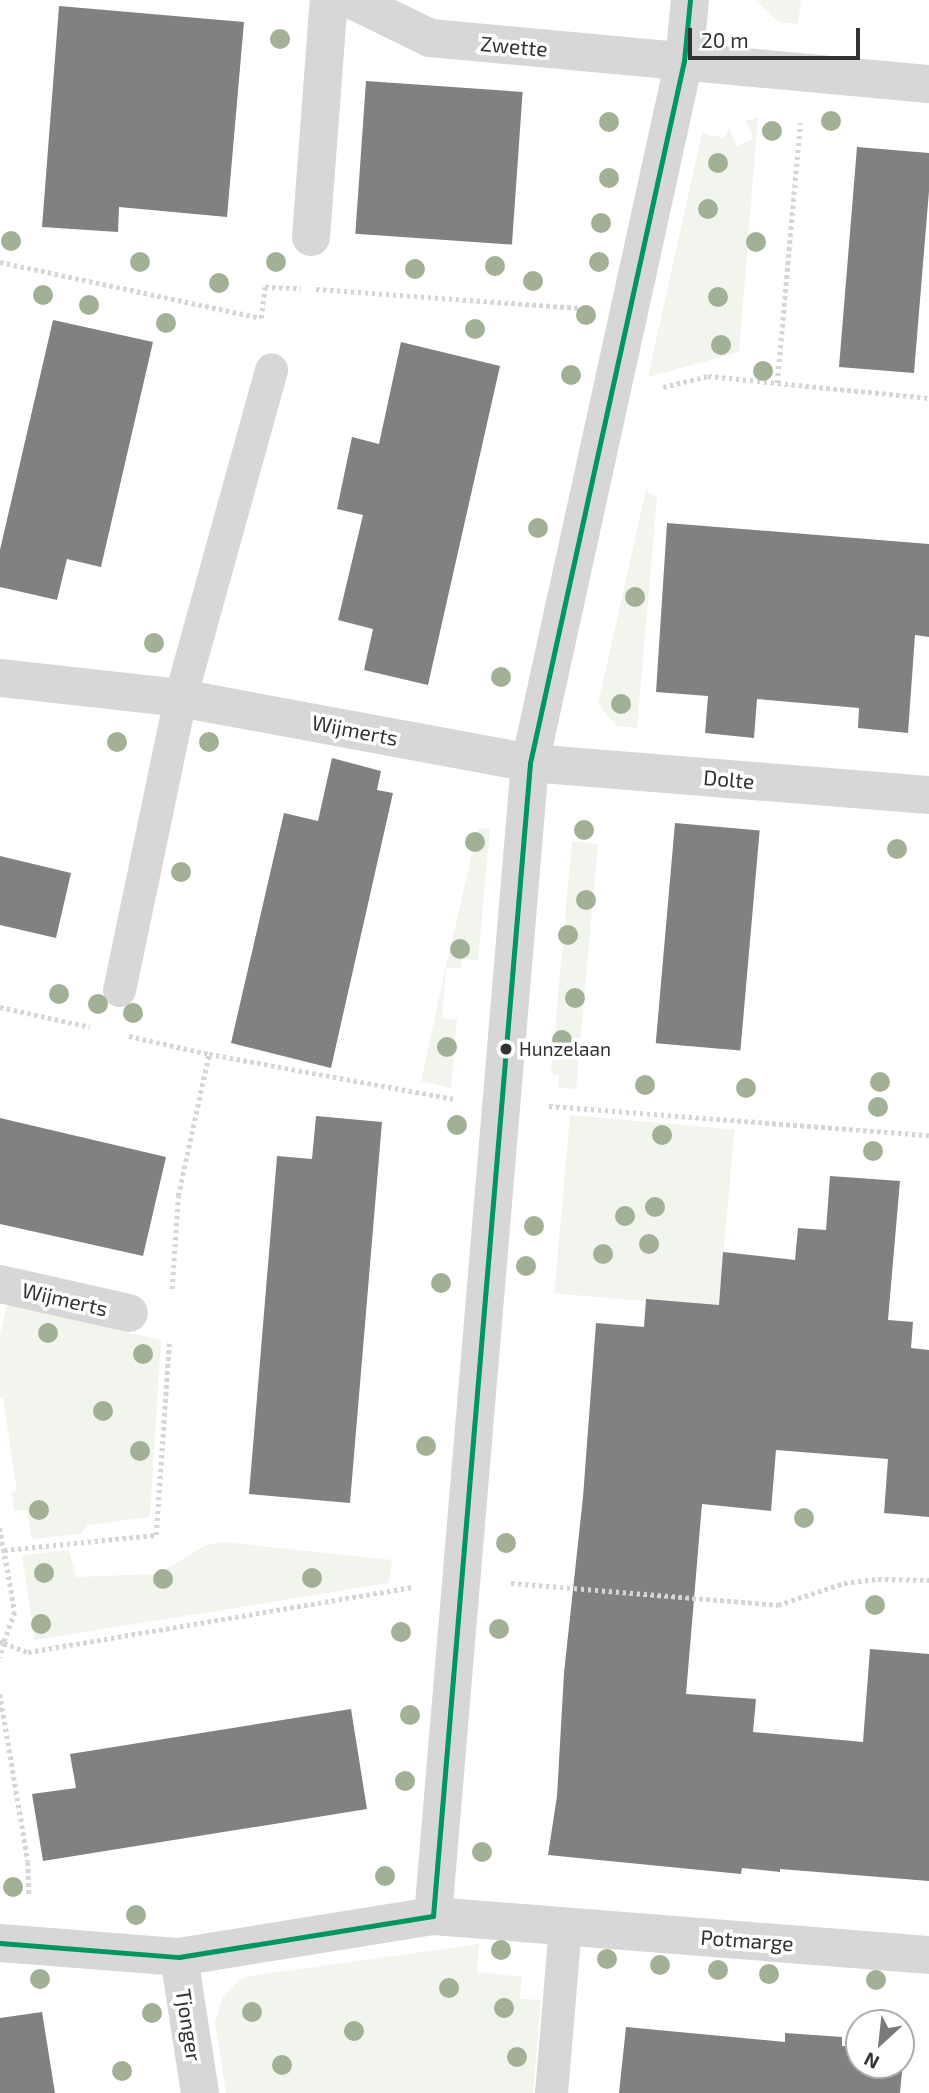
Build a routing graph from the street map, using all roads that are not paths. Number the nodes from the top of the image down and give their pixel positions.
1 (329, 0) edge
2 (352, 0) edge
3 (690, 0) edge
4 (684, 61) junction
5 (929, 84) edge
6 (311, 237) dead end
7 (271, 369) dead end
8 (0, 678) edge
9 (180, 698) junction
10 (530, 763) junction
11 (929, 795) edge
12 (119, 990) dead end
13 (0, 1284) edge
14 (129, 1313) dead end
15 (433, 1916) junction
16 (565, 1926) junction
17 (15, 1944) edge
18 (929, 1955) edge
19 (179, 1957) junction
20 (200, 2093) edge
21 (551, 2093) edge

1 - 6 street
2 - 4 street, Zwette
3 - 4 street
4 - 5 street, Zwette
4 - 10 street
7 - 9 lane
8 - 9 street, Wijmerts
9 - 10 street, Wijmerts
9 - 12 lane
10 - 11 street, Dolte
10 - 15 street
13 - 14 street, Wijmerts
15 - 16 street, Potmarge
15 - 19 street, Potmarge
16 - 18 street, Potmarge
16 - 21 lane
17 - 19 street, Potmarge
19 - 20 street, Tjonger

